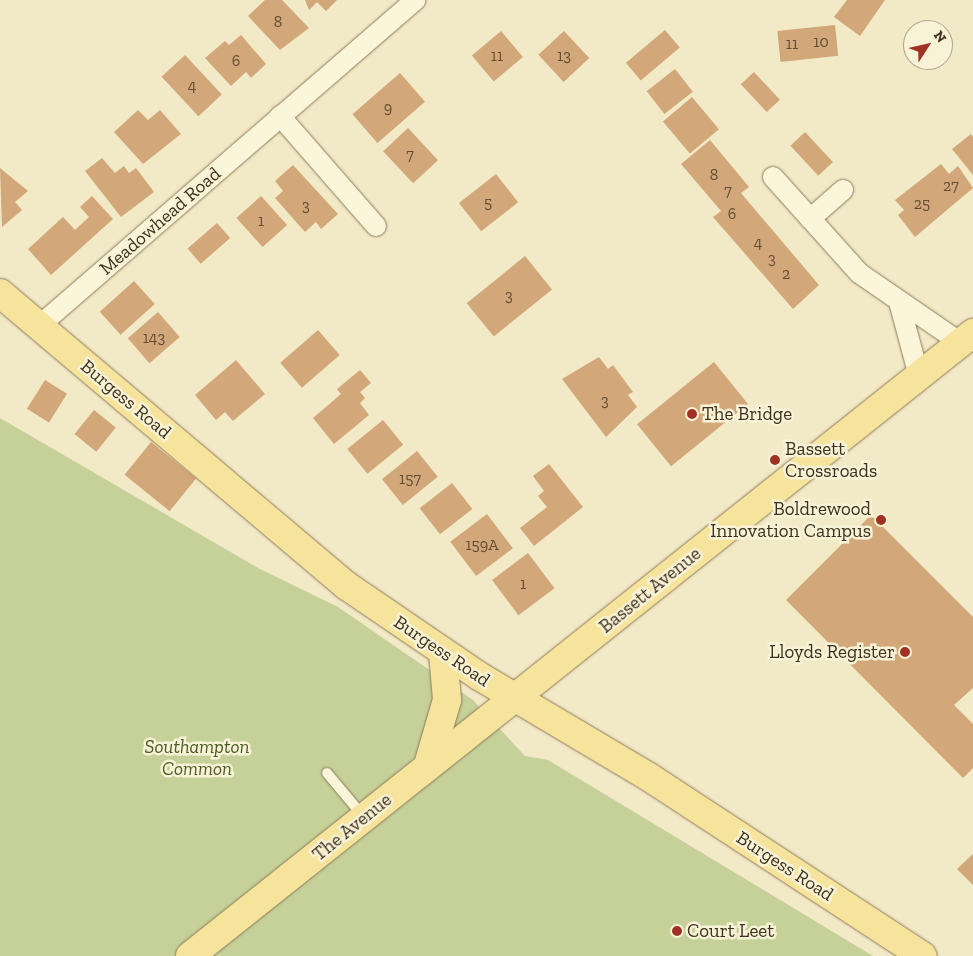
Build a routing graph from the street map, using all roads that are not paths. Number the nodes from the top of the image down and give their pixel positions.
1 (415, 0) edge
2 (280, 116) junction
3 (773, 177) dead end
4 (843, 190) dead end
5 (810, 219) junction
6 (376, 226) dead end
7 (0, 293) edge
8 (899, 302) junction
9 (39, 326) junction
10 (967, 338) edge
11 (919, 376) junction
12 (443, 653) junction
13 (514, 697) junction
14 (428, 765) junction
15 (327, 773) dead end
16 (364, 817) junction
17 (190, 956) edge
18 (922, 956) edge

1 - 2 street, Meadowhead Road
2 - 6 street
2 - 9 street, Meadowhead Road
3 - 5 street
4 - 5 street
5 - 8 street
7 - 9 main road, Burgess Road
8 - 10 street
8 - 11 street
9 - 12 main road, Burgess Road
10 - 11 main road, Bassett Avenue
11 - 13 main road, Bassett Avenue
12 - 13 main road, Burgess Road
12 - 14 main road
13 - 14 main road, The Avenue
13 - 18 main road, Burgess Road
14 - 16 main road, The Avenue
15 - 16 lane
16 - 17 main road, The Avenue

